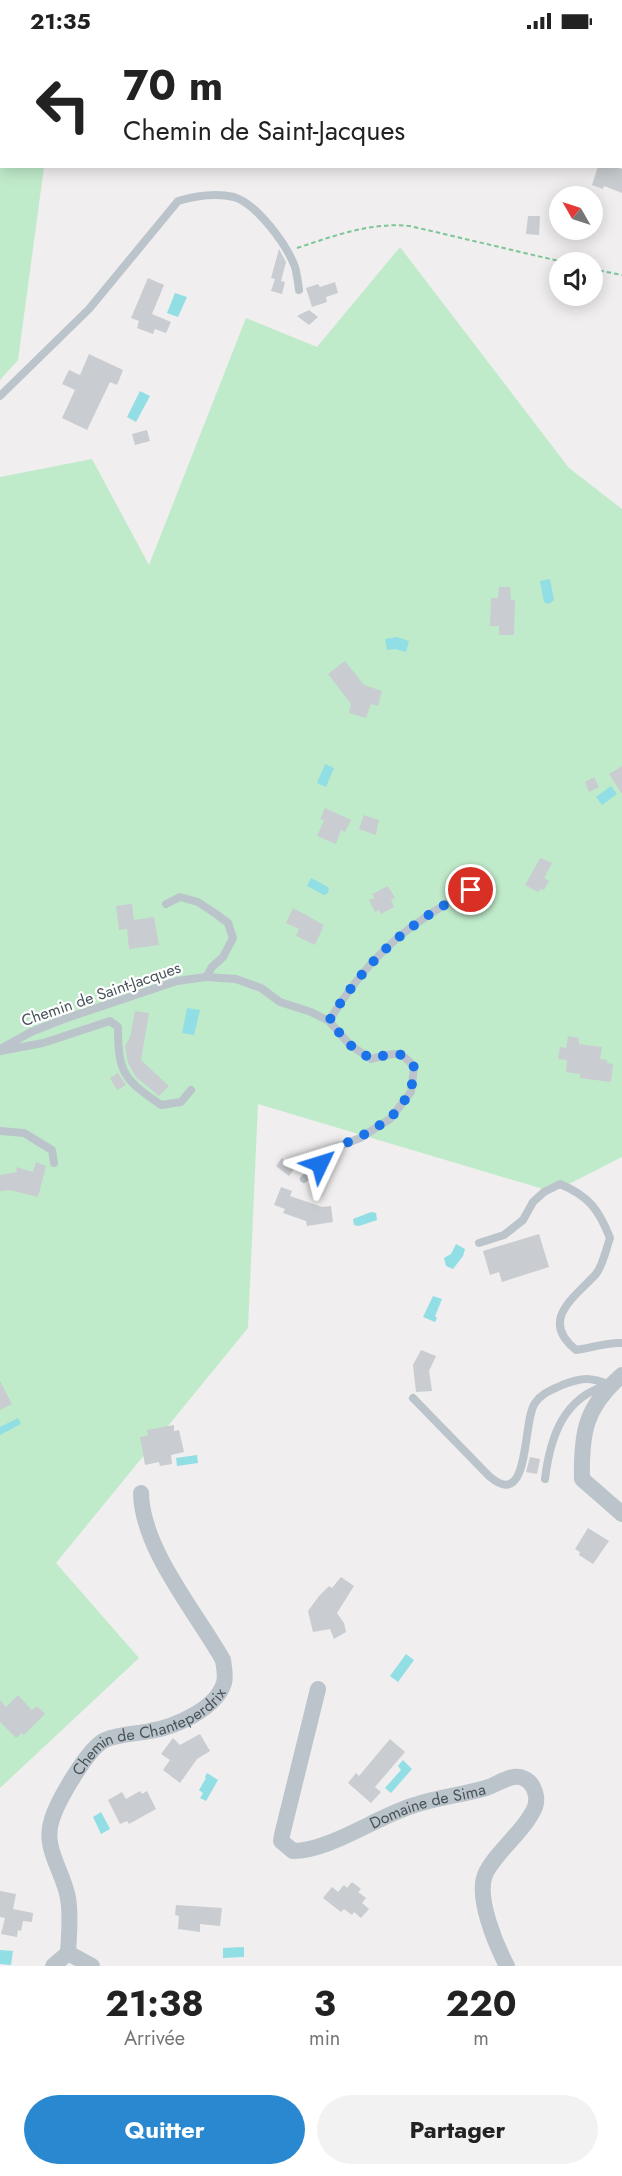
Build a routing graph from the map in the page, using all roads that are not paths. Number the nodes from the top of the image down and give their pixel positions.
1 (299, 290) dead end
2 (0, 396) edge
3 (471, 890) dead end
4 (166, 904) dead end
5 (206, 976) junction
6 (329, 1021) junction
7 (0, 1050) edge
8 (191, 1090) dead end
9 (0, 1131) edge
10 (54, 1163) dead end
11 (304, 1179) dead end
12 (479, 1243) dead end
13 (622, 1343) edge
14 (617, 1380) edge
15 (413, 1398) dead end
16 (545, 1479) dead end
17 (141, 1493) dead end
18 (622, 1514) edge
19 (318, 1689) dead end
20 (68, 1953) junction
21 (53, 1966) edge
22 (92, 1966) edge
23 (507, 1966) edge

1 - 2 lane
3 - 6 lane
4 - 5 lane
5 - 6 lane, Chemin de Saint-Jacques
5 - 7 lane, Chemin de Saint-Jacques
6 - 11 lane, Chemin de Saint-Jacques
7 - 8 lane
9 - 10 lane
12 - 13 lane
14 - 15 lane
14 - 16 lane
14 - 18 street
17 - 20 street, Chemin de Chanteperdrix
19 - 23 street, Domaine de Sima
20 - 21 street
20 - 22 street

